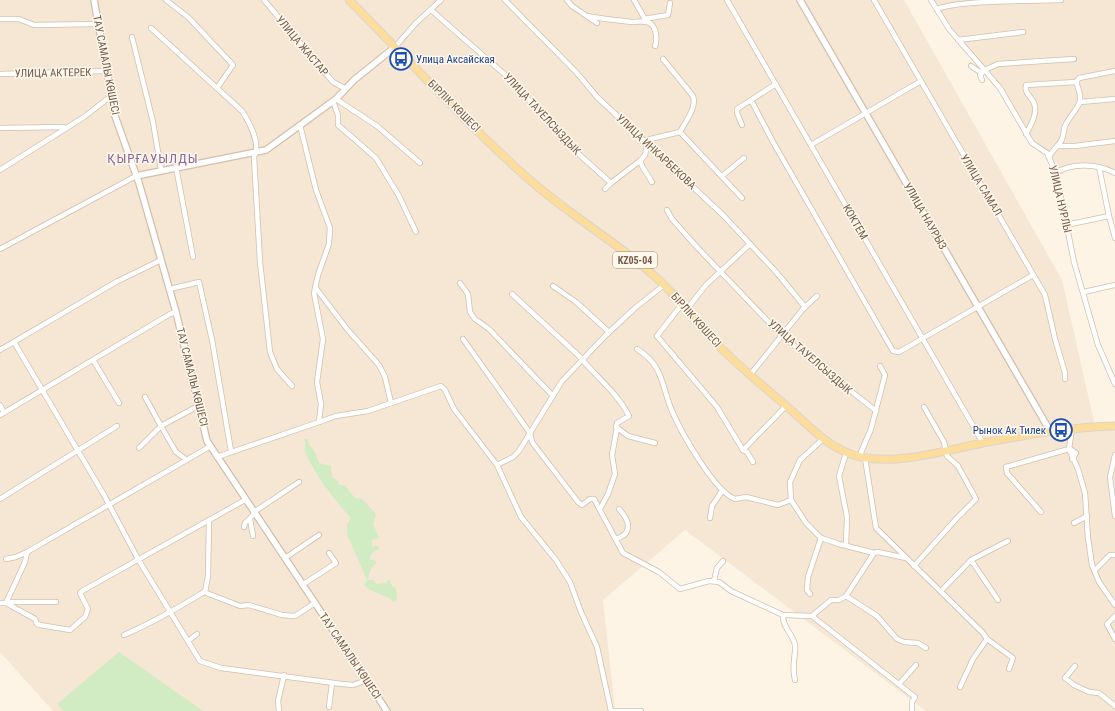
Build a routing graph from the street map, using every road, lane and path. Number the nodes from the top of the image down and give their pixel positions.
1 (94, 0) edge
2 (166, 0) edge
3 (264, 0) edge
4 (349, 0) edge
5 (505, 0) edge
6 (567, 0) edge
7 (634, 0) edge
8 (727, 0) edge
9 (800, 0) edge
10 (874, 0) edge
11 (931, 0) edge
12 (1061, 0) edge
13 (438, 1) edge
14 (670, 3) dead end
15 (431, 10) junction
16 (937, 10) junction
17 (587, 16) junction
18 (0, 19) edge
19 (646, 20) junction
20 (597, 22) dead end
21 (98, 24) junction
22 (151, 28) dead end
23 (1023, 32) dead end
24 (132, 37) dead end
25 (958, 40) junction
26 (655, 46) dead end
27 (394, 47) junction
28 (663, 59) dead end
29 (1074, 59) dead end
30 (971, 66) dead end
31 (106, 71) junction
32 (984, 71) junction
33 (1115, 71) edge
34 (0, 74) edge
35 (982, 80) dead end
36 (921, 81) junction
37 (1076, 82) junction
38 (776, 84) junction
39 (217, 88) junction
40 (344, 88) junction
41 (111, 96) junction
42 (1115, 99) edge
43 (334, 100) junction
44 (751, 100) junction
45 (1080, 102) junction
46 (867, 113) junction
47 (300, 124) junction
48 (742, 125) dead end
49 (66, 127) junction
50 (0, 128) edge
51 (680, 132) junction
52 (1026, 134) junction
53 (642, 141) junction
54 (1115, 141) edge
55 (647, 145) junction
56 (811, 145) junction
57 (1058, 146) junction
58 (256, 152) junction
59 (1049, 157) junction
60 (744, 158) dead end
61 (640, 160) junction
62 (420, 163) dead end
63 (176, 167) junction
64 (1099, 167) junction
65 (0, 170) edge
66 (161, 170) junction
67 (1056, 173) junction
68 (1115, 173) edge
69 (136, 176) junction
70 (722, 176) junction
71 (652, 182) dead end
72 (611, 184) junction
73 (605, 189) dead end
74 (742, 198) dead end
75 (667, 210) dead end
76 (1110, 216) junction
77 (1066, 226) junction
78 (416, 232) dead end
79 (1115, 238) edge
80 (750, 244) junction
81 (0, 249) edge
82 (193, 257) dead end
83 (161, 260) junction
84 (720, 273) junction
85 (1033, 275) junction
86 (460, 283) dead end
87 (664, 285) junction
88 (1115, 285) edge
89 (553, 286) dead end
90 (315, 287) junction
91 (170, 289) junction
92 (1084, 292) junction
93 (512, 294) dead end
94 (817, 296) dead end
95 (685, 307) junction
96 (805, 307) junction
97 (978, 307) junction
98 (176, 312) junction
99 (609, 332) junction
100 (782, 335) junction
101 (922, 337) junction
102 (463, 339) dead end
103 (14, 342) junction
104 (637, 349) dead end
105 (0, 350) edge
106 (94, 360) junction
107 (583, 360) junction
108 (880, 366) dead end
109 (750, 375) junction
110 (1065, 379) dead end
111 (1115, 384) edge
112 (292, 386) dead end
113 (43, 390) junction
114 (553, 396) junction
115 (145, 397) dead end
116 (119, 403) dead end
117 (391, 403) junction
118 (0, 405) edge
119 (198, 406) junction
120 (786, 406) junction
121 (924, 407) dead end
122 (876, 411) junction
123 (2, 414) edge
124 (319, 422) junction
125 (117, 426) dead end
126 (161, 426) junction
127 (1115, 426) edge
128 (617, 428) junction
129 (1072, 428) junction
130 (1050, 431) junction
131 (530, 433) junction
132 (824, 438) junction
133 (655, 443) dead end
134 (983, 443) junction
135 (209, 447) junction
136 (139, 448) dead end
137 (1069, 448) junction
138 (744, 450) junction
139 (78, 451) junction
140 (231, 451) junction
141 (946, 451) junction
142 (846, 453) junction
143 (1115, 455) edge
144 (218, 457) junction
145 (862, 457) junction
146 (187, 460) junction
147 (753, 462) dead end
148 (497, 465) junction
149 (299, 482) dead end
150 (722, 491) junction
151 (0, 499) edge
152 (245, 500) junction
153 (791, 500) junction
154 (108, 505) junction
155 (600, 509) junction
156 (619, 509) dead end
157 (1041, 512) dead end
158 (254, 513) junction
159 (1087, 516) junction
160 (1115, 516) edge
161 (710, 518) dead end
162 (250, 519) junction
163 (209, 520) junction
164 (1074, 523) dead end
165 (244, 527) dead end
166 (253, 536) dead end
167 (319, 536) dead end
168 (822, 538) junction
169 (616, 539) junction
170 (1008, 541) dead end
171 (846, 545) junction
172 (27, 552) junction
173 (330, 552) dead end
174 (874, 553) junction
175 (1115, 555) edge
176 (285, 558) junction
177 (906, 558) junction
178 (6, 559) dead end
179 (138, 559) junction
180 (971, 560) junction
181 (723, 561) dead end
182 (914, 566) junction
183 (1095, 570) junction
184 (714, 581) junction
185 (302, 585) junction
186 (940, 591) junction
187 (206, 592) junction
188 (810, 594) dead end
189 (846, 596) junction
190 (998, 600) dead end
191 (56, 602) dead end
192 (0, 603) edge
193 (6, 603) junction
194 (314, 603) junction
195 (1115, 605) edge
196 (171, 612) junction
197 (783, 615) junction
198 (812, 616) junction
199 (1115, 616) edge
200 (197, 634) dead end
201 (124, 636) dead end
202 (987, 639) junction
203 (1115, 640) edge
204 (188, 641) junction
205 (926, 648) dead end
206 (916, 665) dead end
207 (1075, 666) dead end
208 (1009, 669) dead end
209 (284, 675) junction
210 (367, 680) junction
211 (795, 680) dead end
212 (332, 683) junction
213 (899, 684) junction
214 (960, 687) dead end
215 (1115, 706) edge
216 (329, 707) dead end
217 (279, 711) edge
218 (387, 711) edge
219 (611, 711) edge
220 (614, 711) edge
221 (641, 711) edge
222 (912, 711) edge

1 - 21 street, ТАУ САМАЛЫ КӨШЕСІ
2 - 39 street
3 - 40 street, УЛИЦА ЖАСТАР
4 - 27 main road, БІРЛІК КӨШЕСІ / KZ05-04
5 - 53 street, УЛИЦА ИНКАРБЕКОВА
6 - 17 street
7 - 19 street
8 - 38 street, КОКТЕМ
9 - 46 street, УЛИЦА НАУРЫЗ
10 - 36 street, УЛИЦА САМАЛ
11 - 16 street, УЛИЦА НУРЛЫ
12 - 16 street
13 - 15 street
14 - 19 street
15 - 27 street
15 - 72 street, УЛИЦА ТАУЕЛСЫЗДЫК
16 - 25 street, УЛИЦА НУРЛЫ
17 - 19 street
17 - 20 street
18 - 21 street
19 - 26 street
21 - 31 street, ТАУ САМАЛЫ КӨШЕСІ
22 - 39 street
23 - 25 street
24 - 66 street
25 - 32 street, УЛИЦА НУРЛЫ
27 - 40 street
27 - 87 main road, БІРЛІК КӨШЕСІ / KZ05-04
28 - 51 street
29 - 32 street
30 - 32 street
31 - 34 street, УЛИЦА АКТЕРЕК
31 - 41 street, ТАУ САМАЛЫ КӨШЕСІ
32 - 35 street
32 - 52 street, УЛИЦА НУРЛЫ
33 - 37 street
36 - 46 street
36 - 85 street, УЛИЦА САМАЛ
37 - 45 street
37 - 52 street
38 - 44 street
38 - 56 street, КОКТЕМ
39 - 58 street
40 - 43 street
41 - 49 street
41 - 69 street, ТАУ САМАЛЫ КӨШЕСІ
42 - 45 street
43 - 47 street
43 - 62 street
43 - 78 street
44 - 48 street
44 - 101 street
45 - 57 street
46 - 56 street
46 - 97 street, УЛИЦА НАУРЫЗ
47 - 58 street
47 - 90 street
49 - 50 street
49 - 65 street
51 - 53 street
51 - 70 street
52 - 59 street, УЛИЦА НУРЛЫ
53 - 55 street, УЛИЦА ИНКАРБЕКОВА
54 - 57 street
55 - 61 street
55 - 80 street, УЛИЦА ИНКАРБЕКОВА
56 - 101 street, КОКТЕМ
57 - 59 street
58 - 63 street
58 - 112 street
59 - 67 street, УЛИЦА НУРЛЫ
60 - 70 street
61 - 71 street
61 - 72 street
63 - 66 street
63 - 82 street
64 - 67 street
64 - 68 street
64 - 76 street
66 - 69 street
67 - 77 street, УЛИЦА НУРЛЫ
69 - 81 street
69 - 83 street, ТАУ САМАЛЫ КӨШЕСІ
70 - 74 street
72 - 73 street
75 - 84 street, УЛИЦА ТАУЕЛСЫЗДЫК
76 - 77 street
76 - 79 street
77 - 92 street, УЛИЦА НУРЛЫ
80 - 84 street
80 - 96 street, УЛИЦА ИНКАРБЕКОВА
83 - 91 street, ТАУ САМАЛЫ КӨШЕСІ
83 - 103 street
84 - 95 street
84 - 100 street, УЛИЦА ТАУЕЛСЫЗДЫК
85 - 97 street
85 - 110 street, УЛИЦА САМАЛ
86 - 114 street
87 - 95 main road, БІРЛІК КӨШЕСІ / KZ05-04
87 - 99 street
88 - 92 street
89 - 99 street
90 - 117 street
90 - 124 street
91 - 98 street, ТАУ САМАЛЫ КӨШЕСІ
91 - 140 street
92 - 111 street, УЛИЦА НУРЛЫ
93 - 107 street
94 - 96 street
95 - 109 main road, БІРЛІК КӨШЕСІ / KZ05-04
95 - 138 street
96 - 100 street
97 - 101 street
97 - 130 street, УЛИЦА НАУРЫЗ
98 - 106 street
98 - 119 street, ТАУ САМАЛЫ КӨШЕСІ
99 - 107 street
100 - 109 street
100 - 122 street, УЛИЦА ТАУЕЛСЫЗДЫК
101 - 134 street, КОКТЕМ
102 - 131 street
103 - 105 street
103 - 113 street
104 - 150 street
106 - 113 street
106 - 116 street
107 - 114 street
107 - 128 street
108 - 122 street
109 - 120 main road, БІРЛІК КӨШЕСІ / KZ05-04
113 - 123 street
113 - 139 street
114 - 131 street
115 - 126 street
117 - 124 street
117 - 148 street
118 - 123 street
119 - 126 street
119 - 135 street, ТАУ САМАЛЫ КӨШЕСІ
120 - 132 main road, БІРЛІК КӨШЕСІ / KZ05-04
120 - 138 street
121 - 141 street
122 - 145 street
124 - 140 street
125 - 139 street
126 - 136 street
126 - 146 street
127 - 129 main road, БІРЛІК КӨШЕСІ / KZ05-04
128 - 133 street
128 - 155 street
129 - 130 main road, БІРЛІК КӨШЕСІ / KZ05-04
129 - 137 street
130 - 134 main road, БІРЛІК КӨШЕСІ / KZ05-04
131 - 148 street
131 - 155 street
132 - 142 main road, БІРЛІК КӨШЕСІ / KZ05-04
132 - 153 street
134 - 141 main road, БІРЛІК КӨШЕСІ / KZ05-04
135 - 144 street, ТАУ САМАЛЫ КӨШЕСІ
135 - 146 street
137 - 157 street
137 - 159 street
138 - 147 street
139 - 151 street
139 - 154 street
140 - 144 street
141 - 145 main road, БІРЛІК КӨШЕСІ / KZ05-04
141 - 182 street
142 - 145 main road, БІРЛІК КӨШЕСІ / KZ05-04
142 - 171 street
143 - 160 street
144 - 152 street, ТАУ САМАЛЫ КӨШЕСІ
145 - 177 street
146 - 154 street
148 - 219 street
149 - 158 street
150 - 153 street
150 - 161 street
152 - 158 street, ТАУ САМАЛЫ КӨШЕСІ
152 - 163 street
153 - 168 street
154 - 172 street
154 - 179 street
155 - 169 street
156 - 169 street
158 - 162 street
158 - 176 street, ТАУ САМАЛЫ КӨШЕСІ
159 - 164 street
159 - 183 street
162 - 165 street
162 - 166 street
163 - 179 street
163 - 187 street
167 - 176 street
168 - 171 street
168 - 188 street
169 - 184 street
170 - 180 street
171 - 174 street
172 - 178 street
172 - 193 street
173 - 185 street
174 - 177 street
174 - 189 street
175 - 183 street
176 - 185 street, ТАУ САМАЛЫ КӨШЕСІ
177 - 182 street
179 - 193 street
179 - 196 street
180 - 186 street
180 - 190 street
181 - 184 street
182 - 186 street
183 - 195 street
184 - 197 street
185 - 194 street, ТАУ САМАЛЫ КӨШЕСІ
186 - 202 street
187 - 194 street
187 - 196 street
189 - 198 street
189 - 205 street
191 - 193 street
192 - 193 street
194 - 210 street, ТАУ САМАЛЫ КӨШЕСІ
196 - 201 street
196 - 204 street
197 - 198 street
197 - 211 street
198 - 213 street
199 - 203 street
200 - 204 street
202 - 208 street
202 - 214 street
204 - 209 street
206 - 213 street
207 - 215 street
209 - 212 street
209 - 217 street
210 - 212 street
210 - 218 street, ТАУ САМАЛЫ КӨШЕСІ
212 - 216 street
213 - 222 street
220 - 221 street

